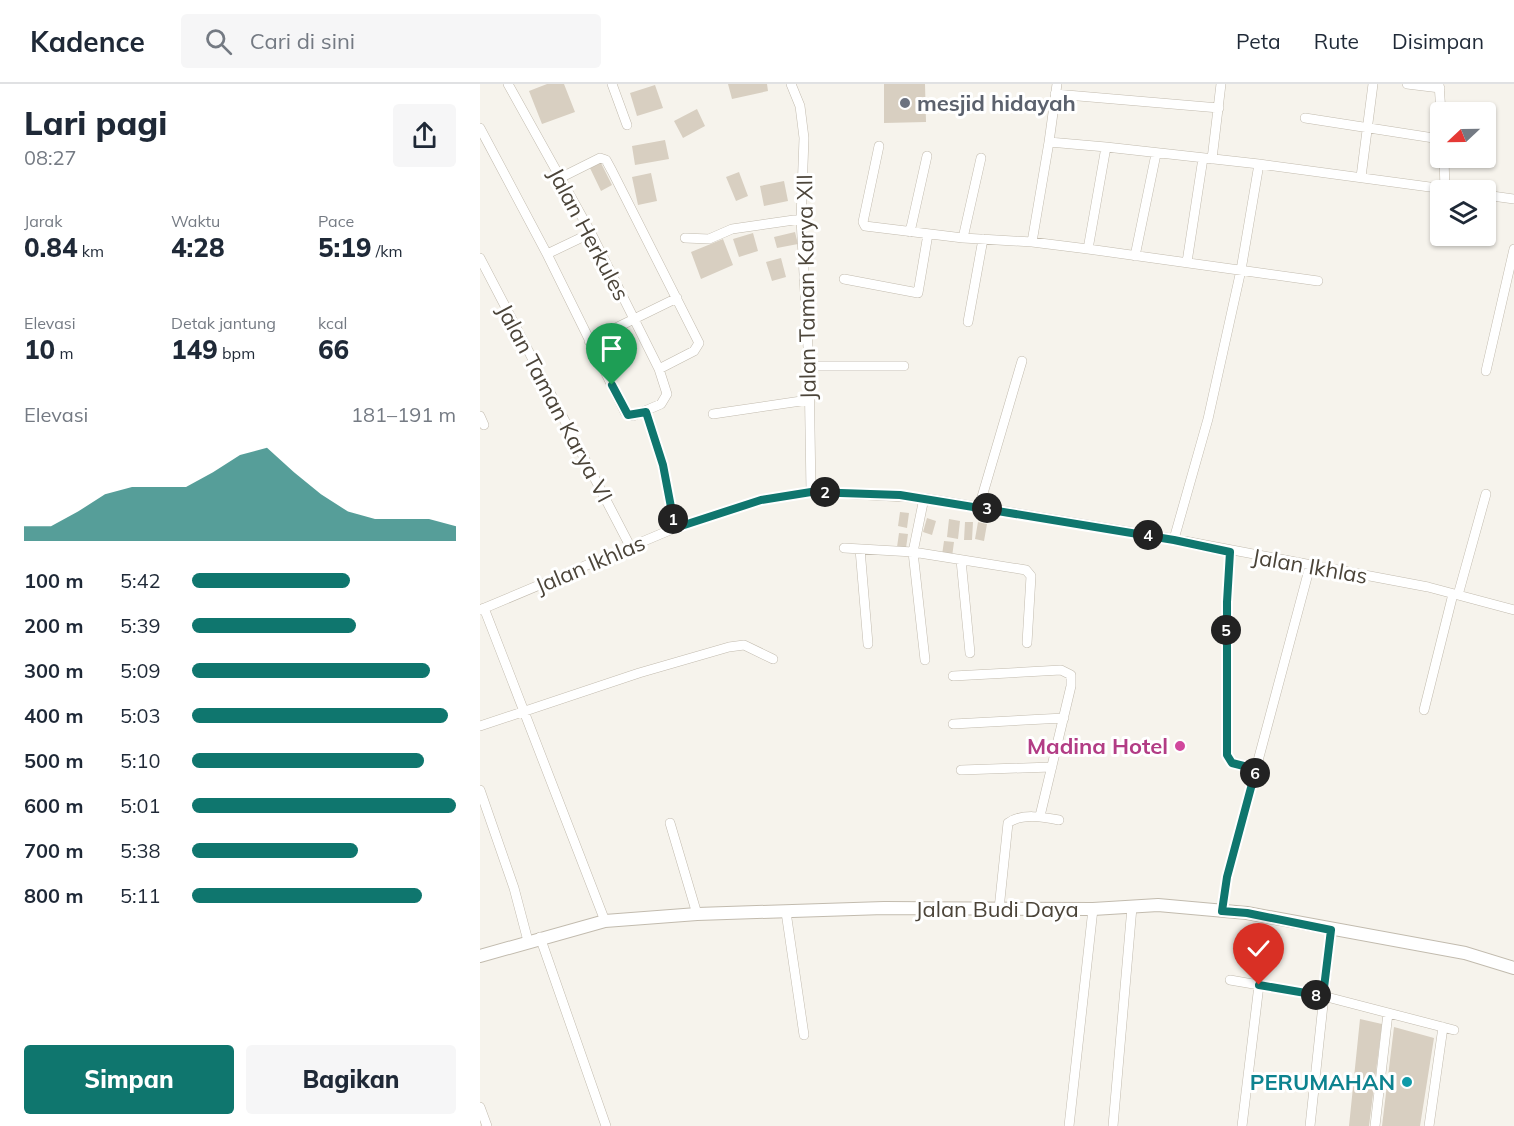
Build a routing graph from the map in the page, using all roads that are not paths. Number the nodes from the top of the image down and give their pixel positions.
1 (508, 84) edge
2 (612, 84) edge
3 (791, 84) edge
4 (1221, 84) edge
5 (1373, 84) edge
6 (1407, 84) edge
7 (1439, 86) edge
8 (1056, 89) edge
9 (1440, 102) edge
10 (1219, 108) junction
11 (1305, 118) dead end
12 (627, 125) dead end
13 (480, 128) edge
14 (1367, 128) junction
15 (1430, 137) edge
16 (1049, 142) junction
17 (879, 146) dead end
18 (1106, 147) junction
19 (1156, 154) junction
20 (927, 156) dead end
21 (981, 158) dead end
22 (1208, 159) junction
23 (1259, 164) junction
24 (1361, 177) junction
25 (560, 178) junction
26 (1430, 187) edge
27 (1496, 197) edge
28 (1514, 199) edge
29 (801, 219) junction
30 (910, 232) junction
31 (591, 233) junction
32 (928, 234) junction
33 (686, 238) dead end
34 (963, 238) junction
35 (983, 239) junction
36 (1032, 242) junction
37 (1088, 249) junction
38 (1514, 249) edge
39 (547, 254) junction
40 (1135, 256) junction
41 (480, 258) edge
42 (1187, 262) junction
43 (1240, 270) junction
44 (844, 279) dead end
45 (1318, 281) dead end
46 (677, 298) junction
47 (633, 319) junction
48 (968, 322) dead end
49 (589, 341) junction
50 (1022, 361) dead end
51 (809, 366) junction
52 (904, 366) dead end
53 (659, 369) junction
54 (1486, 371) dead end
55 (808, 400) junction
56 (646, 412) junction
57 (713, 414) dead end
58 (811, 492) junction
59 (1486, 494) dead end
60 (924, 498) junction
61 (979, 507) junction
62 (675, 528) junction
63 (1174, 540) junction
64 (631, 548) junction
65 (844, 548) dead end
66 (860, 549) junction
67 (913, 552) junction
68 (1230, 552) junction
69 (962, 560) junction
70 (1310, 566) junction
71 (1456, 595) junction
72 (482, 609) edge
73 (1514, 610) edge
74 (868, 644) dead end
75 (1028, 644) dead end
76 (970, 653) dead end
77 (773, 658) dead end
78 (925, 660) dead end
79 (953, 676) dead end
80 (1424, 710) dead end
81 (525, 711) junction
82 (1064, 718) junction
83 (953, 723) dead end
84 (480, 726) edge
85 (1052, 767) junction
86 (1256, 769) junction
87 (961, 770) dead end
88 (480, 790) edge
89 (1040, 816) junction
90 (1059, 820) dead end
91 (670, 824) dead end
92 (1132, 907) junction
93 (999, 909) junction
94 (1093, 909) junction
95 (1222, 911) junction
96 (786, 912) junction
97 (697, 914) junction
98 (605, 921) junction
99 (1331, 930) junction
100 (534, 939) junction
101 (480, 957) edge
102 (1514, 968) edge
103 (1230, 980) dead end
104 (1259, 985) junction
105 (1323, 996) junction
106 (1388, 1013) junction
107 (1443, 1027) junction
108 (1454, 1030) dead end
109 (804, 1035) dead end
110 (480, 1107) edge
111 (487, 1126) edge
112 (606, 1126) edge
113 (1069, 1126) edge
114 (1113, 1126) edge
115 (1242, 1126) edge
116 (1310, 1126) edge
117 (1375, 1126) edge
118 (1429, 1126) edge

1 - 25 street, Jalan Herkules
2 - 12 street
3 - 29 street, Jalan Taman Karya XII
4 - 10 street
5 - 14 street
6 - 7 street
7 - 9 street
8 - 10 street
8 - 16 street
10 - 22 street
11 - 14 street
13 - 39 street
14 - 15 street
14 - 24 street
16 - 18 street
16 - 36 street
17 - 30 street
18 - 19 street
18 - 37 street
19 - 22 street
19 - 40 street
20 - 30 street
21 - 34 street
22 - 23 street
22 - 42 street
23 - 24 street
23 - 43 street
24 - 26 street
25 - 31 street, Jalan Herkules
25 - 46 street
27 - 28 street
29 - 33 street
29 - 51 street, Jalan Taman Karya XII
30 - 32 street
31 - 39 street
31 - 47 street, Jalan Herkules
32 - 34 street
32 - 44 street
34 - 35 street
35 - 36 street
35 - 48 street
36 - 37 street
37 - 40 street
38 - 54 street
39 - 49 street
40 - 42 street
41 - 64 street, Jalan Taman Karya VI
42 - 43 street
43 - 45 street
43 - 63 street
46 - 47 street
46 - 53 street
47 - 49 street
47 - 53 street, Jalan Herkules
49 - 56 street
50 - 61 street
51 - 52 street
51 - 55 street, Jalan Taman Karya XII
53 - 56 street, Jalan Herkules
55 - 57 street
55 - 58 street, Jalan Taman Karya XII
56 - 62 street
58 - 60 street, Jalan Ikhlas
58 - 62 street, Jalan Ikhlas
59 - 71 street
60 - 61 street, Jalan Ikhlas
60 - 67 street
61 - 63 street, Jalan Ikhlas
62 - 64 street, Jalan Ikhlas
63 - 68 street, Jalan Ikhlas
64 - 72 street, Jalan Ikhlas
65 - 66 street
66 - 67 street
66 - 74 street
67 - 69 street
67 - 78 street
68 - 70 street, Jalan Ikhlas
68 - 86 street
69 - 75 street
69 - 76 street
70 - 71 street, Jalan Ikhlas
70 - 86 street
71 - 73 street, Jalan Ikhlas
71 - 80 street
72 - 81 street
77 - 81 street
79 - 82 street
81 - 84 street
81 - 98 street
82 - 83 street
82 - 85 street
85 - 87 street
85 - 89 street
86 - 95 street
88 - 100 street
89 - 90 street
89 - 93 street
91 - 97 street
92 - 94 street, Jalan Budi Daya
92 - 95 street, Jalan Budi Daya
92 - 114 street
93 - 94 street, Jalan Budi Daya
93 - 96 street, Jalan Budi Daya
94 - 113 street
95 - 99 street, Jalan Budi Daya
96 - 97 street, Jalan Budi Daya
96 - 109 street
97 - 98 street, Jalan Budi Daya
98 - 100 street, Jalan Budi Daya
99 - 102 street, Jalan Budi Daya
99 - 105 street
100 - 101 street, Jalan Budi Daya
100 - 112 street
103 - 104 street
104 - 105 street
104 - 115 street
105 - 106 street
105 - 116 street
106 - 107 street
106 - 117 street
107 - 108 street
107 - 118 street
110 - 111 street

